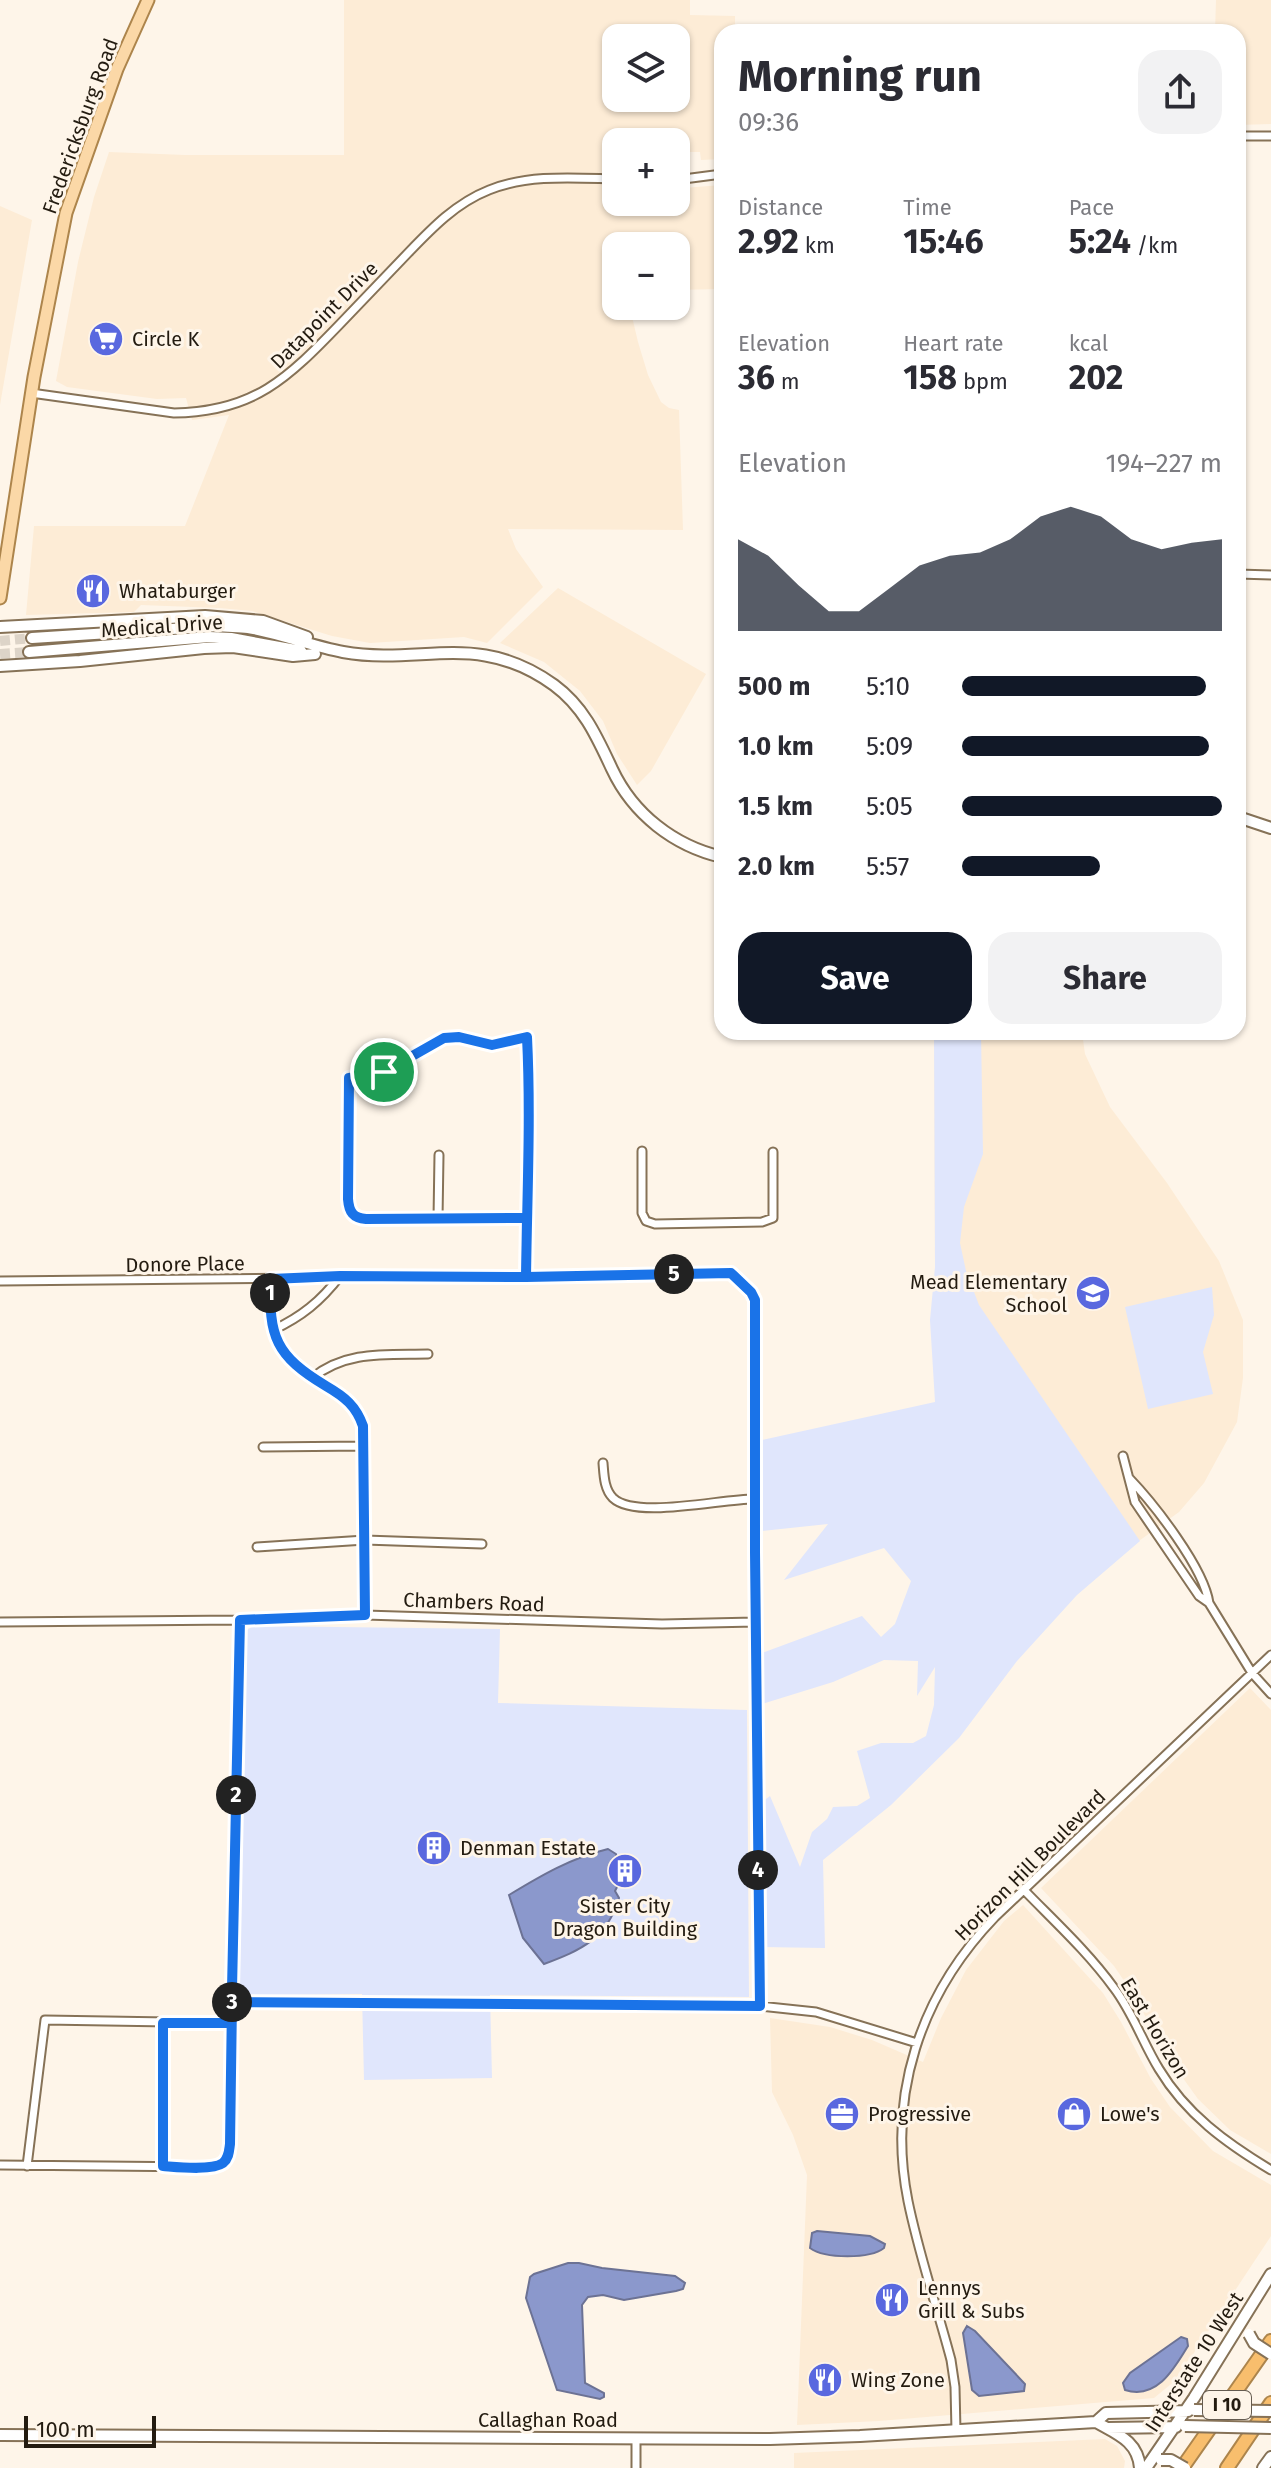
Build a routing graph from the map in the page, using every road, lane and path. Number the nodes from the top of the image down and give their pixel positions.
1 (148, 0) edge
2 (1246, 136) edge
3 (1271, 136) edge
4 (714, 175) edge
5 (690, 178) edge
6 (602, 179) edge
7 (31, 393) junction
8 (1246, 574) edge
9 (1271, 575) edge
10 (0, 598) edge
11 (0, 627) edge
12 (32, 638) tunnel mouth
13 (29, 652) tunnel mouth
14 (343, 652) junction
15 (315, 654) junction
16 (0, 666) edge
17 (1246, 820) edge
18 (1271, 828) edge
19 (714, 854) edge
20 (642, 1151) dead end
21 (773, 1152) dead end
22 (439, 1155) dead end
23 (527, 1218) junction
24 (438, 1219) junction
25 (340, 1276) junction
26 (526, 1277) junction
27 (271, 1279) junction
28 (0, 1281) edge
29 (273, 1330) junction
30 (428, 1354) dead end
31 (312, 1378) junction
32 (364, 1446) junction
33 (263, 1447) dead end
34 (1123, 1456) dead end
35 (603, 1463) dead end
36 (1128, 1477) junction
37 (755, 1499) junction
38 (1162, 1519) junction
39 (1151, 1527) junction
40 (365, 1540) junction
41 (482, 1544) dead end
42 (257, 1547) dead end
43 (1209, 1603) junction
44 (365, 1615) junction
45 (240, 1620) junction
46 (0, 1622) edge
47 (755, 1622) junction
48 (1271, 1655) edge
49 (1252, 1673) junction
50 (1271, 1694) edge
51 (1023, 1889) junction
52 (232, 2002) junction
53 (760, 2006) junction
54 (163, 2023) junction
55 (231, 2023) junction
56 (917, 2043) junction
57 (0, 2165) edge
58 (27, 2166) junction
59 (163, 2166) junction
60 (1271, 2170) edge
61 (1271, 2274) edge
62 (1247, 2314) junction
63 (1271, 2341) edge
64 (1271, 2354) edge
65 (1271, 2403) edge
66 (1189, 2411) junction
67 (1271, 2411) edge
68 (1101, 2425) junction
69 (1180, 2427) junction
70 (1271, 2428) edge
71 (956, 2431) junction
72 (0, 2435) edge
73 (636, 2438) junction
74 (1271, 2457) edge
75 (1144, 2467) edge
76 (636, 2468) edge
77 (1183, 2468) edge
78 (1227, 2468) edge
79 (1263, 2468) edge

1 - 7 main road, Fredericksburg Road
2 - 3 street
4 - 5 street
6 - 7 street, Datapoint Drive
7 - 10 main road, Fredericksburg Road
8 - 9 street
11 - 14 main road
12 - 14 main road, Medical Drive
13 - 15 main road, Medical Drive
14 - 15 main road, Medical Drive
14 - 19 main road, Medical Drive
15 - 16 main road
17 - 18 main road
20 - 21 street
22 - 24 street
23 - 24 street
23 - 24 street
23 - 26 street
25 - 26 street, Donore Place
25 - 27 street, Donore Place
25 - 29 street
26 - 37 street, Donore Place
27 - 28 street, Donore Place
27 - 29 street
29 - 31 street
30 - 31 street
31 - 32 street
32 - 33 street
32 - 40 street
34 - 36 street
35 - 37 street
36 - 38 street
36 - 39 street
37 - 47 street
38 - 39 street
38 - 43 street
39 - 43 street
40 - 41 street
40 - 42 street
40 - 44 street
43 - 49 street
44 - 45 street, Chambers Road
44 - 47 street, Chambers Road
45 - 46 street, Chambers Road
45 - 52 street
47 - 53 street
48 - 49 street, Horizon Hill Boulevard
49 - 50 street
49 - 51 street, Horizon Hill Boulevard
51 - 56 street, Horizon Hill Boulevard
51 - 60 street, East Horizon
52 - 53 street
52 - 55 street
53 - 56 street
54 - 55 street
54 - 58 street
54 - 59 street
55 - 59 street
56 - 71 street, Horizon Hill Boulevard
57 - 58 street
58 - 59 street
61 - 62 main road, Interstate 10 West
62 - 64 main road, bridge
62 - 66 main road, Interstate 10 West
63 - 77 highway, I 10
65 - 78 highway, I 10
66 - 67 main road, Callaghan Road, bridge
66 - 68 main road, Callaghan Road
66 - 69 main road, Interstate 10 West
68 - 69 main road, Callaghan Road
68 - 71 main road, Callaghan Road
68 - 75 main road
69 - 70 main road, Callaghan Road, bridge
69 - 75 main road, Interstate 10 West
71 - 73 main road, Callaghan Road
72 - 73 main road, Callaghan Road
73 - 76 street
74 - 79 main road
75 - 77 main road, bridge

